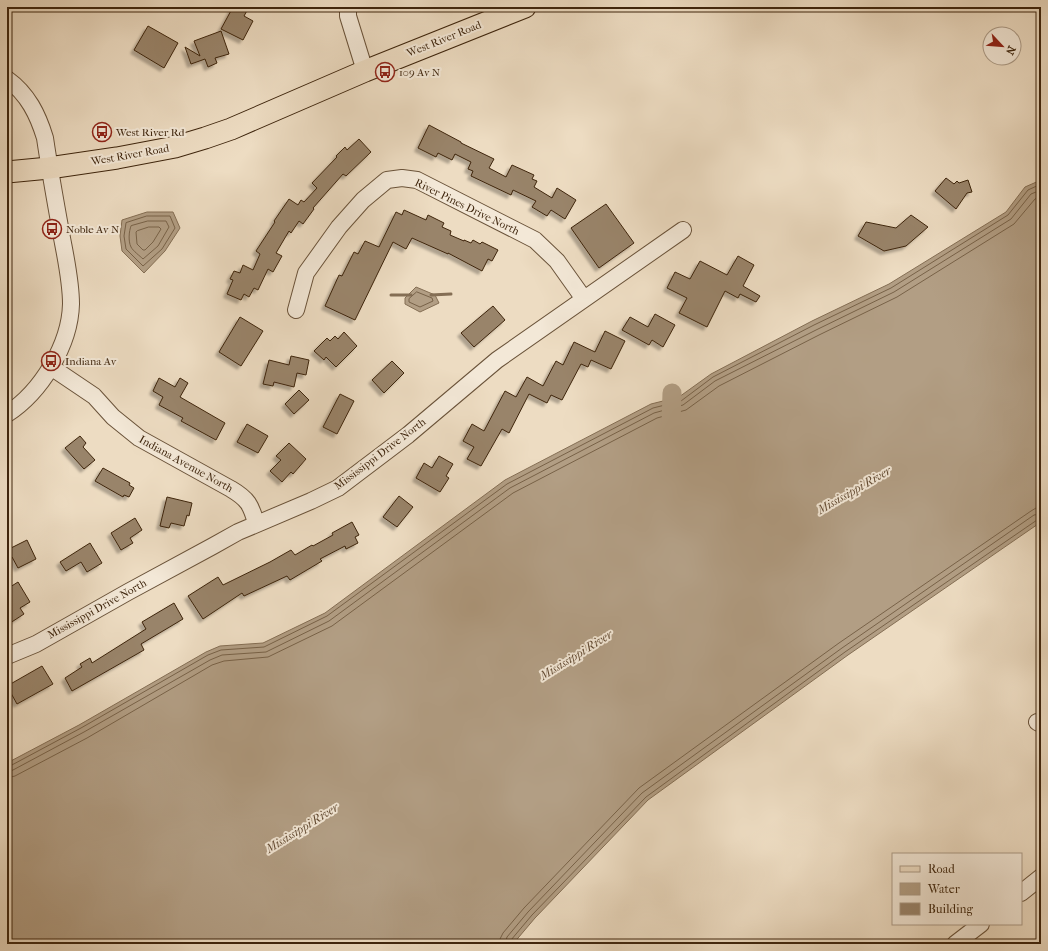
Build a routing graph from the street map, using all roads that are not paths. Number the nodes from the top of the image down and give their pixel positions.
1 (348, 7) edge
2 (525, 7) edge
3 (365, 71) junction
4 (7, 79) edge
5 (49, 168) junction
6 (7, 172) edge
7 (683, 230) dead end
8 (584, 299) junction
9 (296, 310) dead end
10 (51, 367) junction
11 (7, 414) edge
12 (256, 523) junction
13 (7, 656) edge
14 (1041, 877) edge
15 (1022, 892) edge
16 (980, 925) edge
17 (955, 944) edge

1 - 3 street
2 - 3 main road, West River Road
3 - 5 main road, West River Road
4 - 5 street
5 - 6 main road, West River Road
5 - 10 street
7 - 8 street, Mississippi Drive North
8 - 9 street, River Pines Drive North
8 - 12 street, Mississippi Drive North
10 - 11 street
10 - 12 street, Indiana Avenue North
12 - 13 street, Mississippi Drive North
14 - 15 street
16 - 17 street

